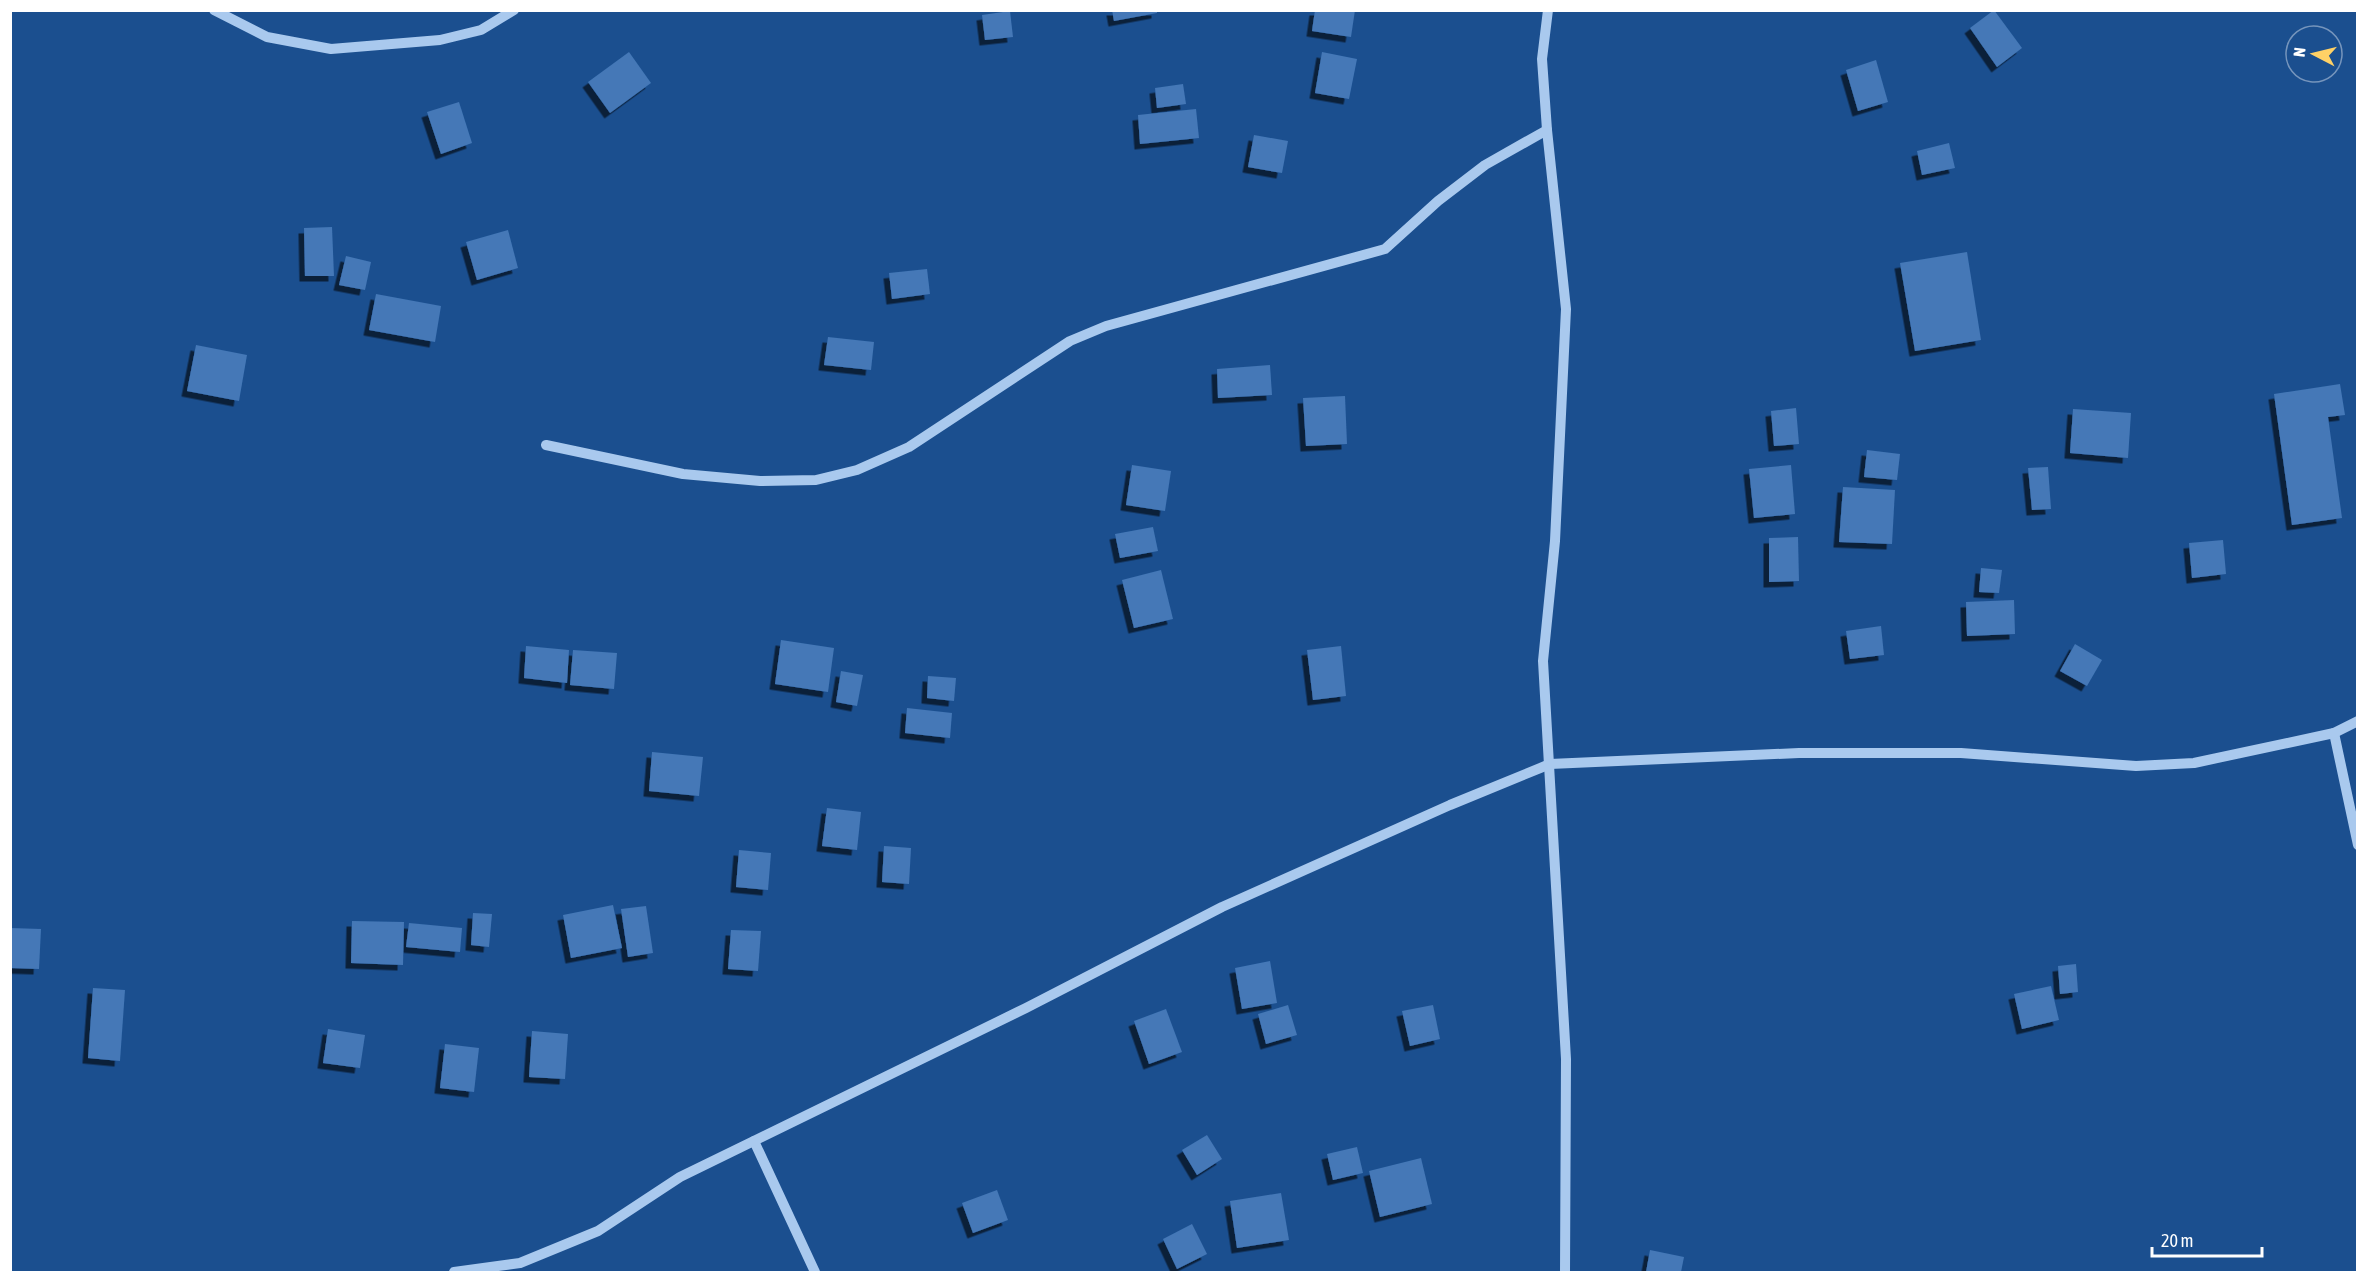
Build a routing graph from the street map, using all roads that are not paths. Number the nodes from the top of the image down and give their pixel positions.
1 (214, 10) edge
2 (514, 10) edge
3 (1548, 10) edge
4 (1547, 130) junction
5 (546, 445) dead end
6 (2358, 721) edge
7 (2334, 733) junction
8 (1550, 764) junction
9 (2358, 845) edge
10 (754, 1142) junction
11 (454, 1272) edge
12 (816, 1272) edge
13 (1565, 1272) edge

1 - 2 street
3 - 4 street
4 - 5 street
4 - 8 street
6 - 7 street
7 - 8 street
7 - 9 street
8 - 10 street
8 - 13 street
10 - 11 street
10 - 12 street

